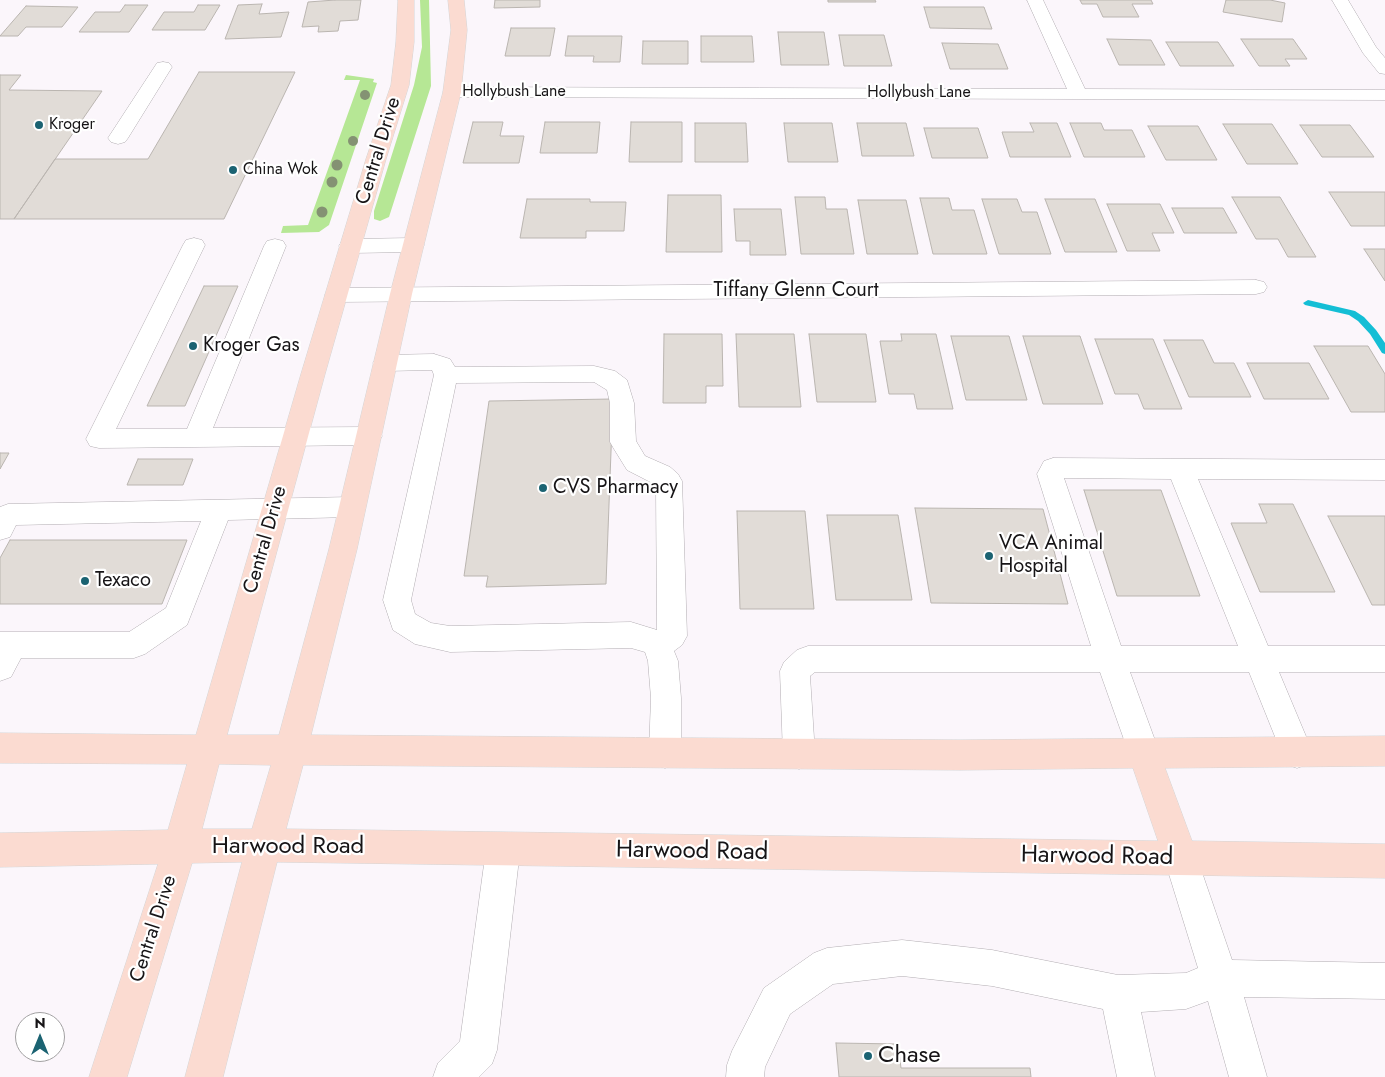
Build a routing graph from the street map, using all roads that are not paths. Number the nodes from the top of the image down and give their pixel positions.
1 (406, 0) edge
2 (456, 0) edge
3 (1035, 0) edge
4 (1340, 0) edge
5 (163, 67) dead end
6 (1385, 69) edge
7 (452, 92) junction
8 (1078, 93) junction
9 (1385, 95) edge
10 (118, 138) dead end
11 (194, 245) dead end
12 (413, 245) junction
13 (275, 246) dead end
14 (350, 246) junction
15 (1256, 287) dead end
16 (401, 294) junction
17 (336, 295) junction
18 (385, 363) junction
19 (446, 375) junction
20 (369, 436) junction
21 (196, 438) junction
22 (295, 438) junction
23 (1180, 468) junction
24 (1385, 470) edge
25 (352, 507) junction
26 (275, 508) junction
27 (219, 510) junction
28 (0, 529) edge
29 (658, 647) junction
30 (4, 653) edge
31 (1110, 659) junction
32 (1258, 659) junction
33 (1385, 659) edge
34 (0, 748) edge
35 (208, 750) junction
36 (291, 751) junction
37 (1385, 751) edge
38 (1297, 753) junction
39 (665, 754) junction
40 (798, 754) junction
41 (1144, 754) junction
42 (264, 845) junction
43 (180, 847) junction
44 (0, 850) edge
45 (503, 850) junction
46 (1181, 858) junction
47 (1385, 861) edge
48 (1220, 978) junction
49 (1385, 981) edge
50 (1118, 994) junction
51 (108, 1077) edge
52 (204, 1077) edge
53 (452, 1077) edge
54 (745, 1077) edge
55 (1136, 1077) edge
56 (1248, 1077) edge

1 - 14 main road, Central Drive
2 - 7 main road
3 - 8 street
4 - 6 street
5 - 10 street
7 - 8 street, Hollybush Lane
7 - 12 main road
8 - 9 street, Hollybush Lane
11 - 21 street
12 - 14 street
12 - 16 main road
13 - 21 street
14 - 17 main road, Central Drive
15 - 16 street, Tiffany Glenn Court
16 - 17 street, Tiffany Glenn Court
16 - 18 main road
17 - 22 main road, Central Drive
18 - 19 street
18 - 20 main road
19 - 29 street
19 - 29 street
20 - 22 street
20 - 25 main road
21 - 22 street
22 - 26 main road, Central Drive
23 - 24 street
23 - 31 street
23 - 32 street
25 - 26 street
25 - 36 main road
26 - 27 street
26 - 35 main road, Central Drive
27 - 28 street
27 - 30 street
29 - 39 street
31 - 32 street
31 - 40 street
31 - 41 street
32 - 33 street
32 - 38 street
34 - 35 main road
35 - 36 main road
35 - 43 main road, Central Drive
36 - 39 main road
36 - 42 main road
37 - 38 main road
38 - 41 main road
39 - 40 main road
40 - 41 main road
41 - 46 main road
42 - 43 main road, Harwood Road
42 - 45 main road, Harwood Road
42 - 52 main road
43 - 44 main road, Harwood Road
43 - 51 main road, Central Drive
45 - 46 main road, Harwood Road
45 - 53 street
46 - 47 main road, Harwood Road
46 - 48 street
48 - 49 street
48 - 50 street
48 - 56 street
50 - 54 street
50 - 55 street

